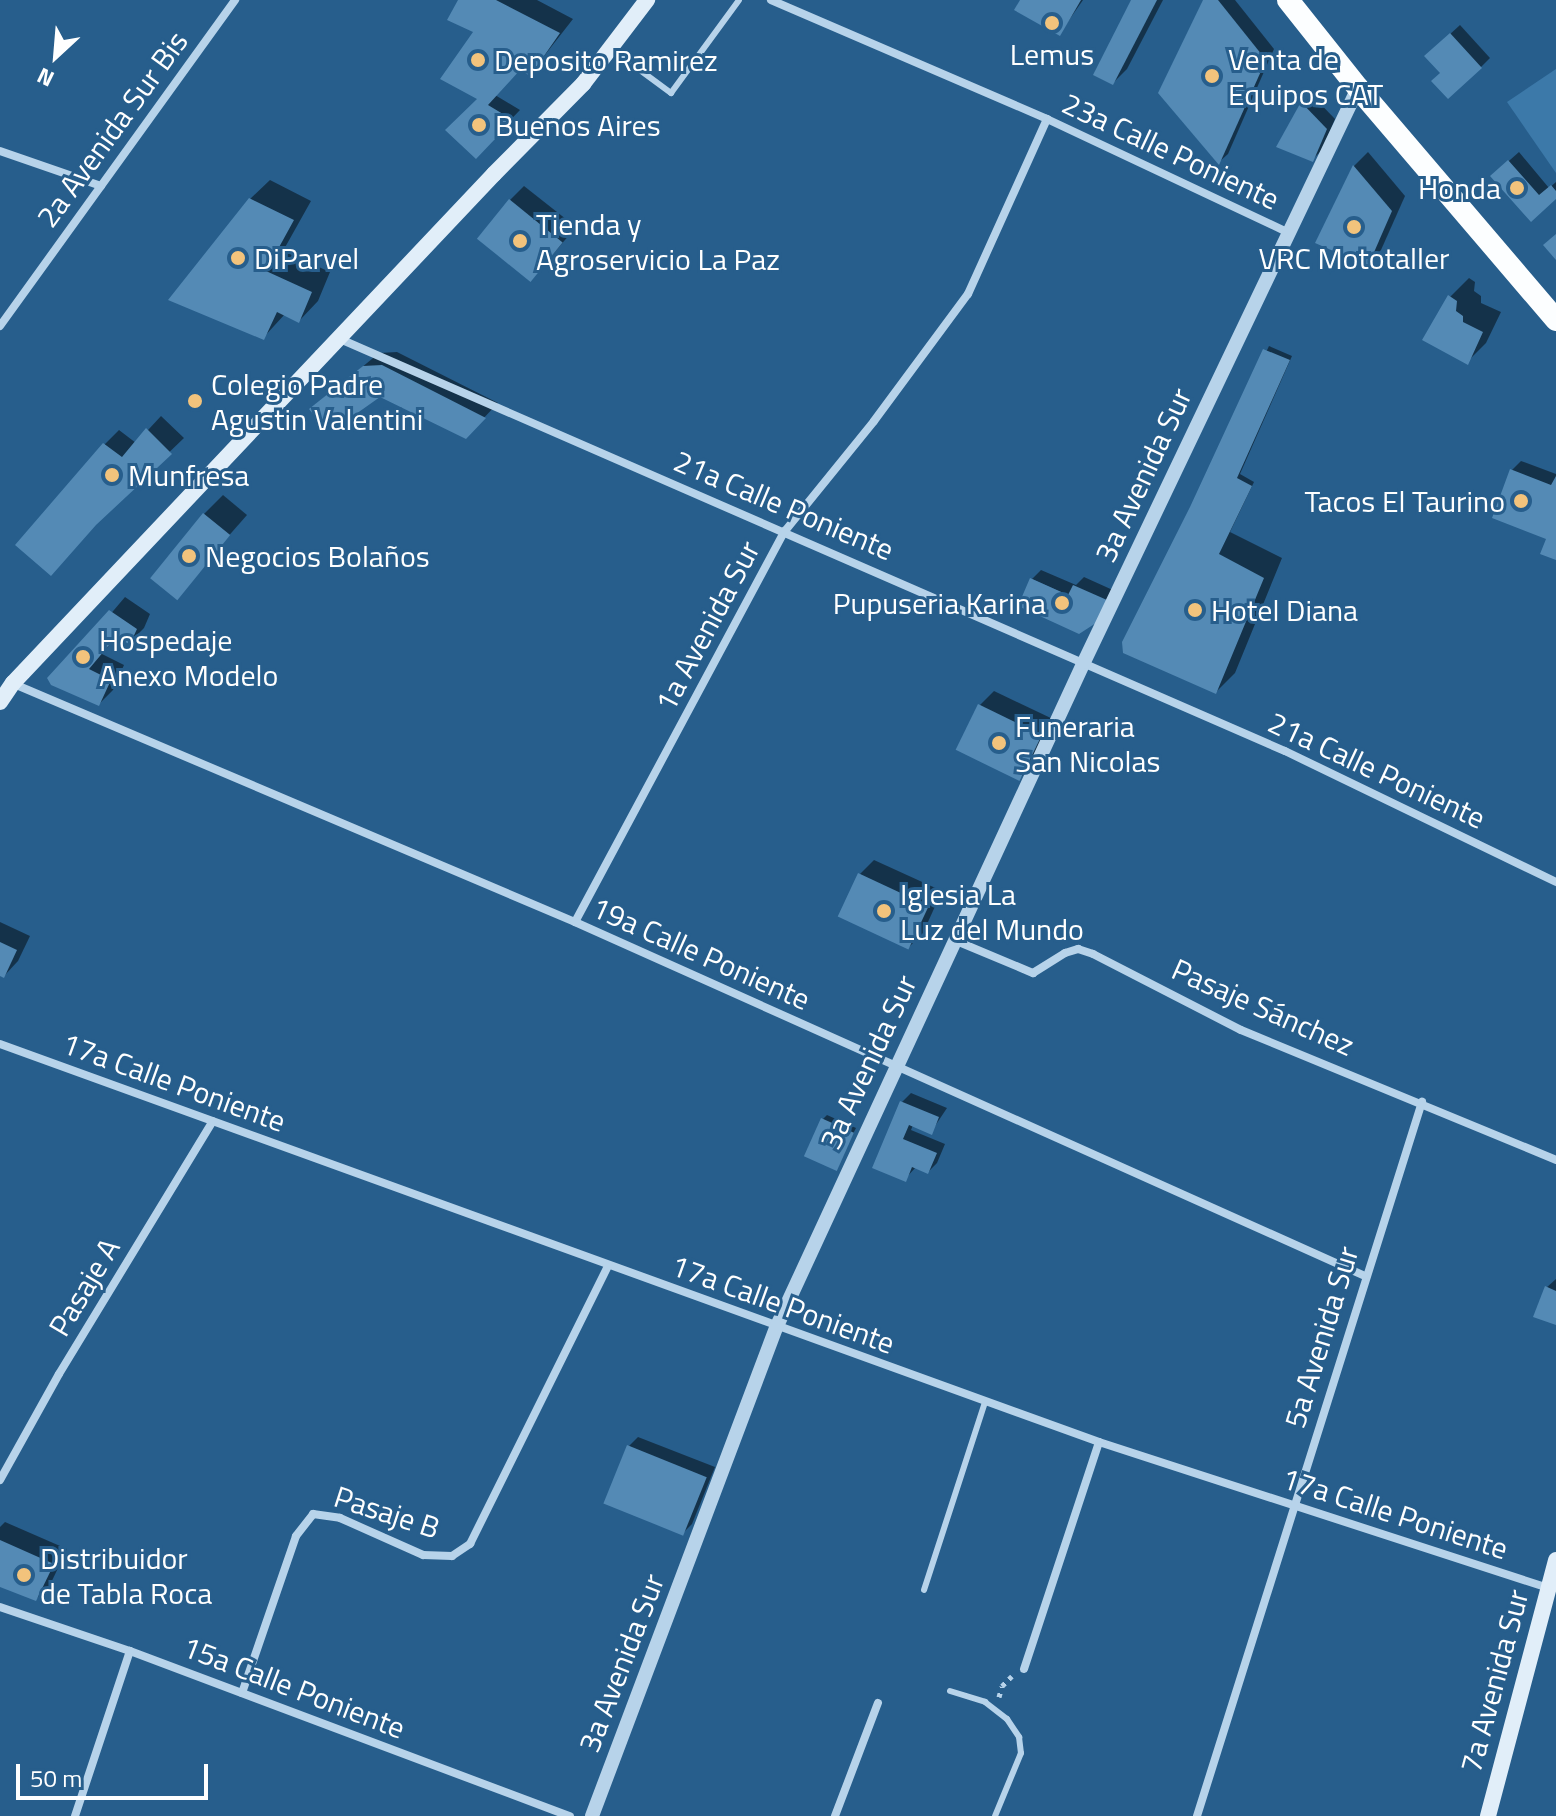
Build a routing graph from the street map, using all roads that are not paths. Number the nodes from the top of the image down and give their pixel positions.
1 (235, 0) edge
2 (647, 0) edge
3 (739, 0) edge
4 (771, 0) edge
5 (1288, 0) edge
6 (610, 48) junction
7 (1358, 88) junction
8 (1047, 119) junction
9 (0, 151) edge
10 (101, 186) junction
11 (1287, 232) junction
12 (1556, 320) edge
13 (0, 326) edge
14 (340, 339) junction
15 (785, 531) junction
16 (1084, 662) junction
17 (13, 683) junction
18 (0, 702) edge
19 (1556, 882) edge
20 (575, 922) junction
21 (954, 940) junction
22 (0, 1044) edge
23 (895, 1066) junction
24 (1422, 1102) junction
25 (213, 1121) junction
26 (1556, 1160) edge
27 (608, 1266) junction
28 (1365, 1276) junction
29 (776, 1328) junction
30 (985, 1402) junction
31 (1099, 1442) junction
32 (0, 1480) edge
33 (1294, 1506) junction
34 (1556, 1560) edge
35 (1552, 1589) edge
36 (924, 1590) dead end
37 (0, 1607) edge
38 (130, 1651) junction
39 (1024, 1669) road end
40 (950, 1691) dead end
41 (242, 1693) junction
42 (878, 1703) dead end
43 (75, 1816) edge
44 (570, 1816) edge
45 (592, 1816) edge
46 (835, 1816) edge
47 (995, 1816) edge
48 (1197, 1816) edge
49 (1488, 1816) edge

1 - 10 street, 2a Avenida Sur Bis
2 - 6 main road
3 - 6 lane
4 - 8 street, 23a Calle Poniente
5 - 7 highway
6 - 14 main road
7 - 11 street, 3a Avenida Sur
7 - 12 highway
8 - 11 street, 23a Calle Poniente
8 - 15 street, 1a Avenida Sur
9 - 10 street
10 - 13 street, 2a Avenida Sur Bis
11 - 16 street, 3a Avenida Sur
14 - 15 street, 21a Calle Poniente
14 - 17 main road
15 - 16 street, 21a Calle Poniente
15 - 20 street, 1a Avenida Sur
16 - 19 street, 21a Calle Poniente
16 - 21 street, 3a Avenida Sur
17 - 18 main road
17 - 20 street, 19a Calle Poniente
20 - 23 street, 19a Calle Poniente
21 - 23 street, 3a Avenida Sur
21 - 24 street, Pasaje Sánchez
22 - 25 street, 17a Calle Poniente
23 - 28 street, 19a Calle Poniente
23 - 29 street, 3a Avenida Sur
24 - 26 street, Pasaje Sánchez
24 - 28 street, 5a Avenida Sur
25 - 27 street, 17a Calle Poniente
25 - 32 street, Pasaje A
27 - 29 street, 17a Calle Poniente
27 - 41 street, Pasaje B
28 - 33 street, 5a Avenida Sur
29 - 30 street, 17a Calle Poniente
29 - 45 street, 3a Avenida Sur
30 - 31 street, 17a Calle Poniente
30 - 36 lane
31 - 33 street, 17a Calle Poniente
31 - 39 street
33 - 35 street, 17a Calle Poniente
33 - 48 street, 5a Avenida Sur
34 - 35 main road, 7a Avenida Sur
35 - 49 main road, 7a Avenida Sur
37 - 38 street, 15a Calle Poniente
38 - 41 street, 15a Calle Poniente
38 - 43 street
40 - 47 lane
41 - 44 street, 15a Calle Poniente
42 - 46 street

